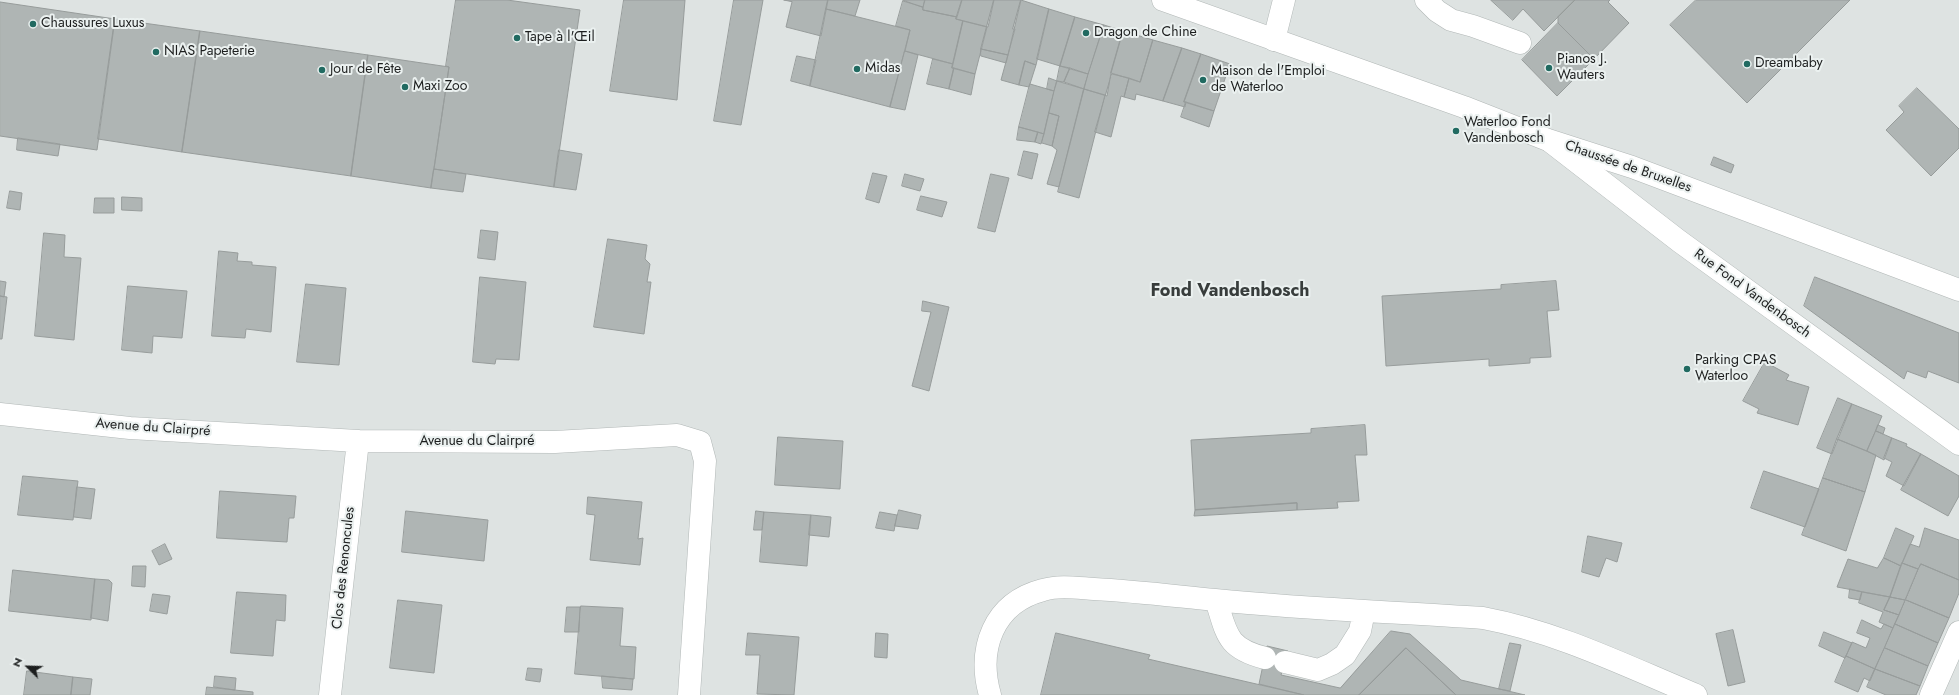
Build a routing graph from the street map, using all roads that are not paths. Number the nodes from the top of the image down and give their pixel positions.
1 (1163, 0) edge
2 (1284, 0) edge
3 (1426, 0) edge
4 (1274, 40) junction
5 (1520, 42) dead end
6 (1548, 140) junction
7 (1959, 290) edge
8 (0, 414) edge
9 (358, 441) junction
10 (1959, 444) edge
11 (1216, 600) junction
12 (1364, 611) junction
13 (1959, 632) edge
14 (330, 695) edge
15 (689, 695) edge
16 (990, 695) edge
17 (1696, 695) edge
18 (1931, 695) edge

1 - 4 street, Chaussée de Bruxelles
2 - 4 street
3 - 5 street
4 - 6 street, Chaussée de Bruxelles
6 - 7 street, Chaussée de Bruxelles
6 - 10 street, Rue Fond Vandenbosch
8 - 9 street, Avenue du Clairpré
9 - 14 street, Clos des Renoncules
9 - 15 street, Avenue du Clairpré
11 - 12 street
11 - 12 street
11 - 16 street
12 - 17 street
13 - 18 street

